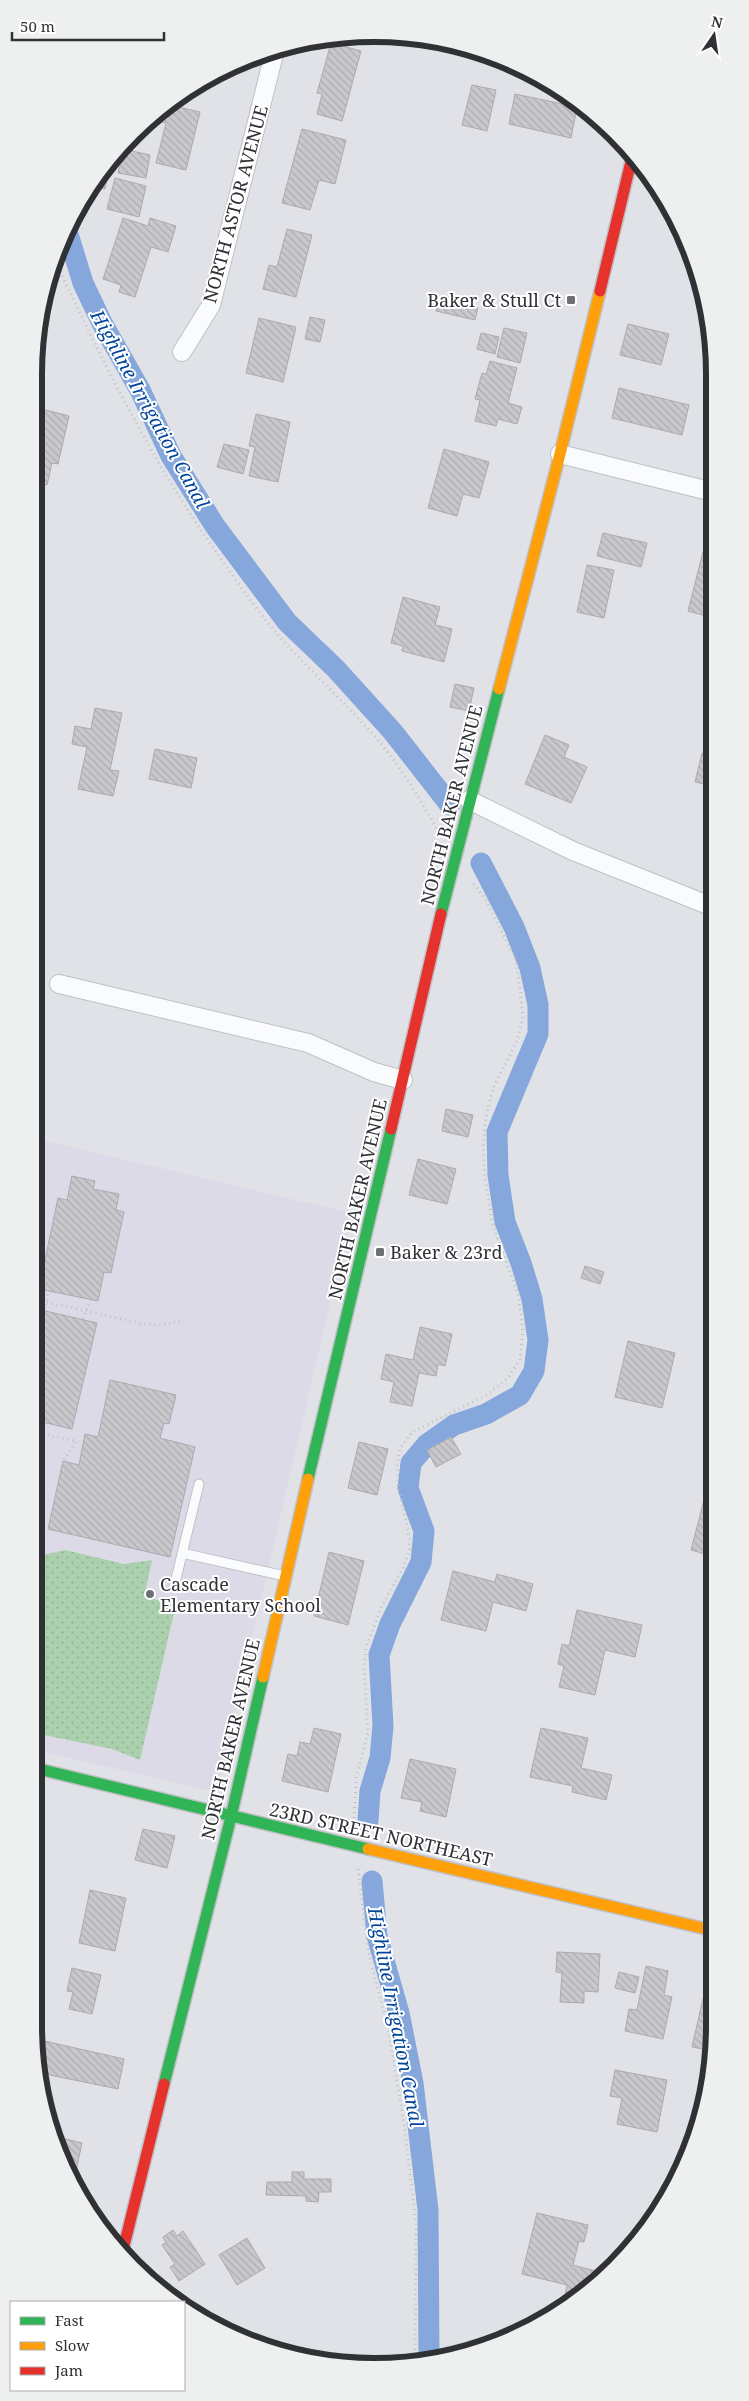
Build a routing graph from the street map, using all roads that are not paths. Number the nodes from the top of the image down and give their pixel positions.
1 (273, 59) edge
2 (630, 163) edge
3 (182, 352) dead end
4 (560, 454) junction
5 (706, 490) edge
6 (469, 800) junction
7 (706, 904) edge
8 (59, 984) dead end
9 (403, 1080) junction
10 (198, 1484) dead end
11 (182, 1553) junction
12 (285, 1576) junction
13 (174, 1587) dead end
14 (42, 1770) edge
15 (231, 1817) junction
16 (706, 1929) edge
17 (124, 2244) edge

1 - 3 street, NORTH ASTOR AVENUE
2 - 4 main road, NORTH BAKER AVENUE
4 - 5 street
4 - 6 main road, NORTH BAKER AVENUE
6 - 7 street
6 - 9 main road, NORTH BAKER AVENUE
8 - 9 street
9 - 12 main road, NORTH BAKER AVENUE
10 - 11 lane
11 - 12 lane
11 - 13 lane
12 - 15 main road, NORTH BAKER AVENUE
14 - 15 main road, 23RD STREET NORTHEAST
15 - 16 main road, 23RD STREET NORTHEAST
15 - 17 main road, NORTH BAKER AVENUE

